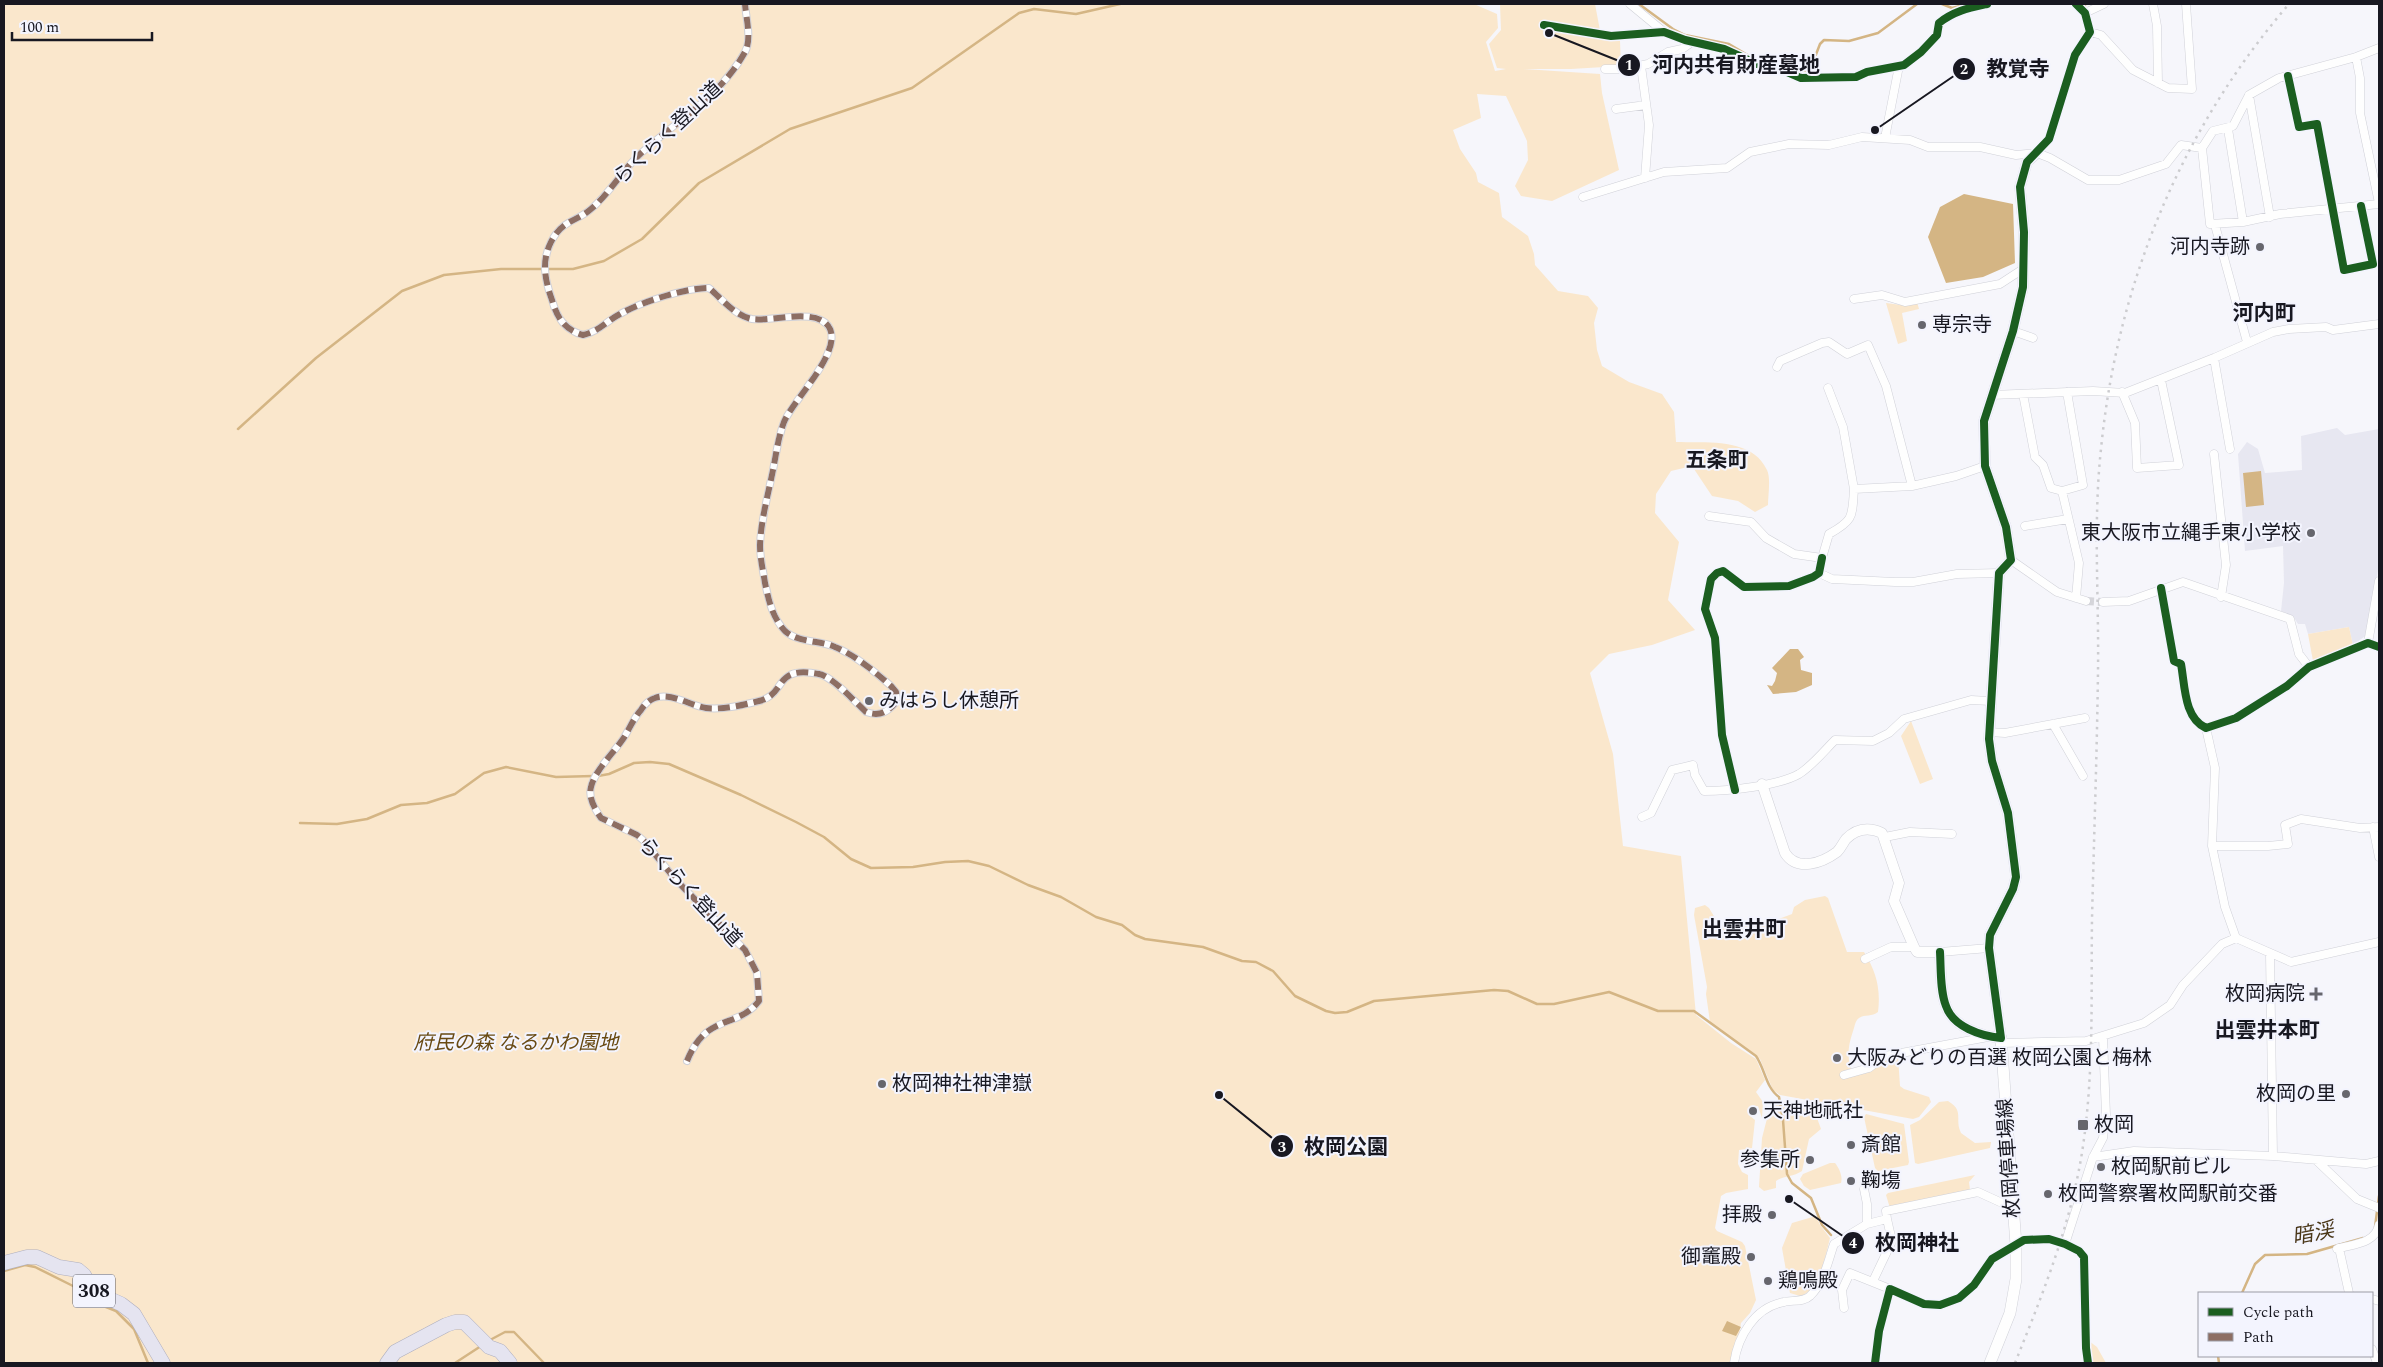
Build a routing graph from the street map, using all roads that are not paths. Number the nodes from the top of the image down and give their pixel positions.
1 (745, 4) edge
2 (1630, 4) edge
3 (1987, 4) edge
4 (2076, 4) edge
5 (2104, 4) edge
6 (2153, 4) edge
7 (2186, 4) edge
8 (2085, 13) junction
9 (1544, 25) dead end
10 (1664, 32) junction
11 (2090, 32) junction
12 (1692, 42) junction
13 (2379, 48) edge
14 (2356, 57) junction
15 (1641, 66) junction
16 (1899, 66) junction
17 (1604, 70) dead end
18 (2288, 76) junction
19 (2158, 83) junction
20 (2249, 95) junction
21 (1646, 105) junction
22 (1616, 109) dead end
23 (2228, 129) junction
24 (1884, 138) junction
25 (2202, 148) junction
26 (2037, 153) junction
27 (1645, 178) junction
28 (1583, 197) dead end
29 (2379, 203) edge
30 (2361, 206) junction
31 (2333, 208) junction
32 (2270, 217) junction
33 (2243, 222) junction
34 (2215, 225) junction
35 (2023, 269) junction
36 (1854, 298) dead end
37 (2379, 324) edge
38 (2013, 331) junction
39 (2033, 338) dead end
40 (2247, 342) junction
41 (2214, 358) junction
42 (1777, 367) dead end
43 (2161, 380) junction
44 (1828, 388) dead end
45 (2067, 392) junction
46 (2122, 392) junction
47 (2023, 394) junction
48 (1992, 395) junction
49 (2230, 449) dead end
50 (2214, 454) dead end
51 (1985, 466) junction
52 (1912, 486) junction
53 (1854, 489) junction
54 (2062, 491) junction
55 (1709, 516) dead end
56 (2068, 520) junction
57 (2024, 526) dead end
58 (1822, 558) junction
59 (2011, 560) junction
60 (1820, 572) junction
61 (1999, 574) junction
62 (2379, 581) edge
63 (2161, 588) junction
64 (2221, 597) junction
65 (2076, 598) junction
66 (2086, 601) tunnel mouth
67 (2103, 602) tunnel mouth
68 (2368, 643) junction
69 (2379, 648) edge
70 (2309, 667) junction
71 (1990, 701) junction
72 (2085, 718) dead end
73 (2053, 724) junction
74 (2206, 728) junction
75 (1989, 732) junction
76 (2083, 776) dead end
77 (1762, 784) junction
78 (1736, 790) junction
79 (1642, 817) dead end
80 (2376, 827) edge
81 (1952, 834) dead end
82 (1885, 838) junction
83 (2212, 846) junction
84 (2379, 857) edge
85 (2236, 938) junction
86 (2379, 942) edge
87 (1914, 947) junction
88 (1989, 948) junction
89 (1940, 952) junction
90 (2270, 954) junction
91 (1865, 959) dead end
92 (1988, 1037) junction
93 (2103, 1037) junction
94 (2001, 1041) junction
95 (687, 1061) dead end
96 (1844, 1075) dead end
97 (2273, 1156) junction
98 (2093, 1157) junction
99 (2317, 1161) junction
100 (2379, 1161) edge
101 (1864, 1189) dead end
102 (2375, 1206) edge
103 (2013, 1208) junction
104 (1887, 1219) junction
105 (1867, 1224) junction
106 (2379, 1230) edge
107 (2065, 1244) junction
108 (2016, 1245) junction
109 (4, 1263) edge
110 (1873, 1282) junction
111 (1890, 1289) junction
112 (2349, 1292) edge
113 (1844, 1308) dead end
114 (163, 1363) edge
115 (387, 1363) edge
116 (510, 1363) edge
117 (1734, 1363) edge
118 (1875, 1363) edge
119 (1990, 1363) edge
120 (2088, 1363) edge

1 - 95 street, らくらく登山道
2 - 10 street
3 - 16 street
4 - 8 street
5 - 8 street
6 - 19 street
7 - 19 street
8 - 11 street
9 - 10 street
10 - 12 street
11 - 19 street
11 - 26 street
12 - 15 street
12 - 16 street
13 - 14 street
14 - 18 street
14 - 29 street
15 - 17 street
15 - 21 street
16 - 24 street
18 - 20 street
18 - 31 street
20 - 23 street
20 - 32 street
21 - 22 street
21 - 27 street
23 - 25 street
23 - 33 street
24 - 26 street
24 - 27 street
25 - 26 street
25 - 34 street
26 - 35 street
27 - 28 street
29 - 30 street
30 - 31 street
30 - 31 street
31 - 32 street
32 - 33 street
33 - 34 street
34 - 40 street
35 - 36 street
35 - 38 street
37 - 40 street
38 - 39 street
38 - 48 street
40 - 41 street
41 - 43 street
41 - 49 street
42 - 52 street
43 - 46 street
43 - 46 street
44 - 53 street
45 - 46 street
45 - 47 street
45 - 54 street
47 - 48 street
47 - 54 street
48 - 51 street
50 - 64 street
51 - 52 street
51 - 59 street
52 - 53 street
53 - 58 street
54 - 56 street
55 - 58 street
56 - 57 street
56 - 65 street
58 - 60 street
59 - 61 street
59 - 65 street
60 - 61 street
60 - 78 street
61 - 71 street
62 - 68 street
63 - 64 street
63 - 67 street
63 - 74 street
64 - 70 street
65 - 66 street
68 - 69 street
68 - 70 street
70 - 74 street
71 - 75 street
71 - 77 street
72 - 73 street
73 - 75 street
73 - 76 street
74 - 83 street
75 - 88 street
77 - 78 street
77 - 82 street
78 - 79 street
80 - 83 street
80 - 84 street
81 - 82 street
82 - 87 street
83 - 85 street
85 - 90 street
85 - 93 street
86 - 90 street
87 - 89 street
87 - 91 street
88 - 89 street
88 - 94 street
89 - 92 street
90 - 97 street
92 - 94 street
92 - 96 street
93 - 94 street
93 - 98 street
94 - 103 main road, 枚岡停車場線
97 - 98 street
97 - 99 street
98 - 107 street
99 - 100 street
99 - 102 street
101 - 105 street
103 - 104 street
103 - 108 main road, 枚岡停車場線
104 - 105 street
104 - 110 street
105 - 117 street
106 - 112 street
107 - 108 street
107 - 120 street
108 - 111 street
108 - 119 main road, 枚岡停車場線
109 - 114 highway, 308
110 - 111 street
110 - 113 street
111 - 118 street
115 - 116 highway

